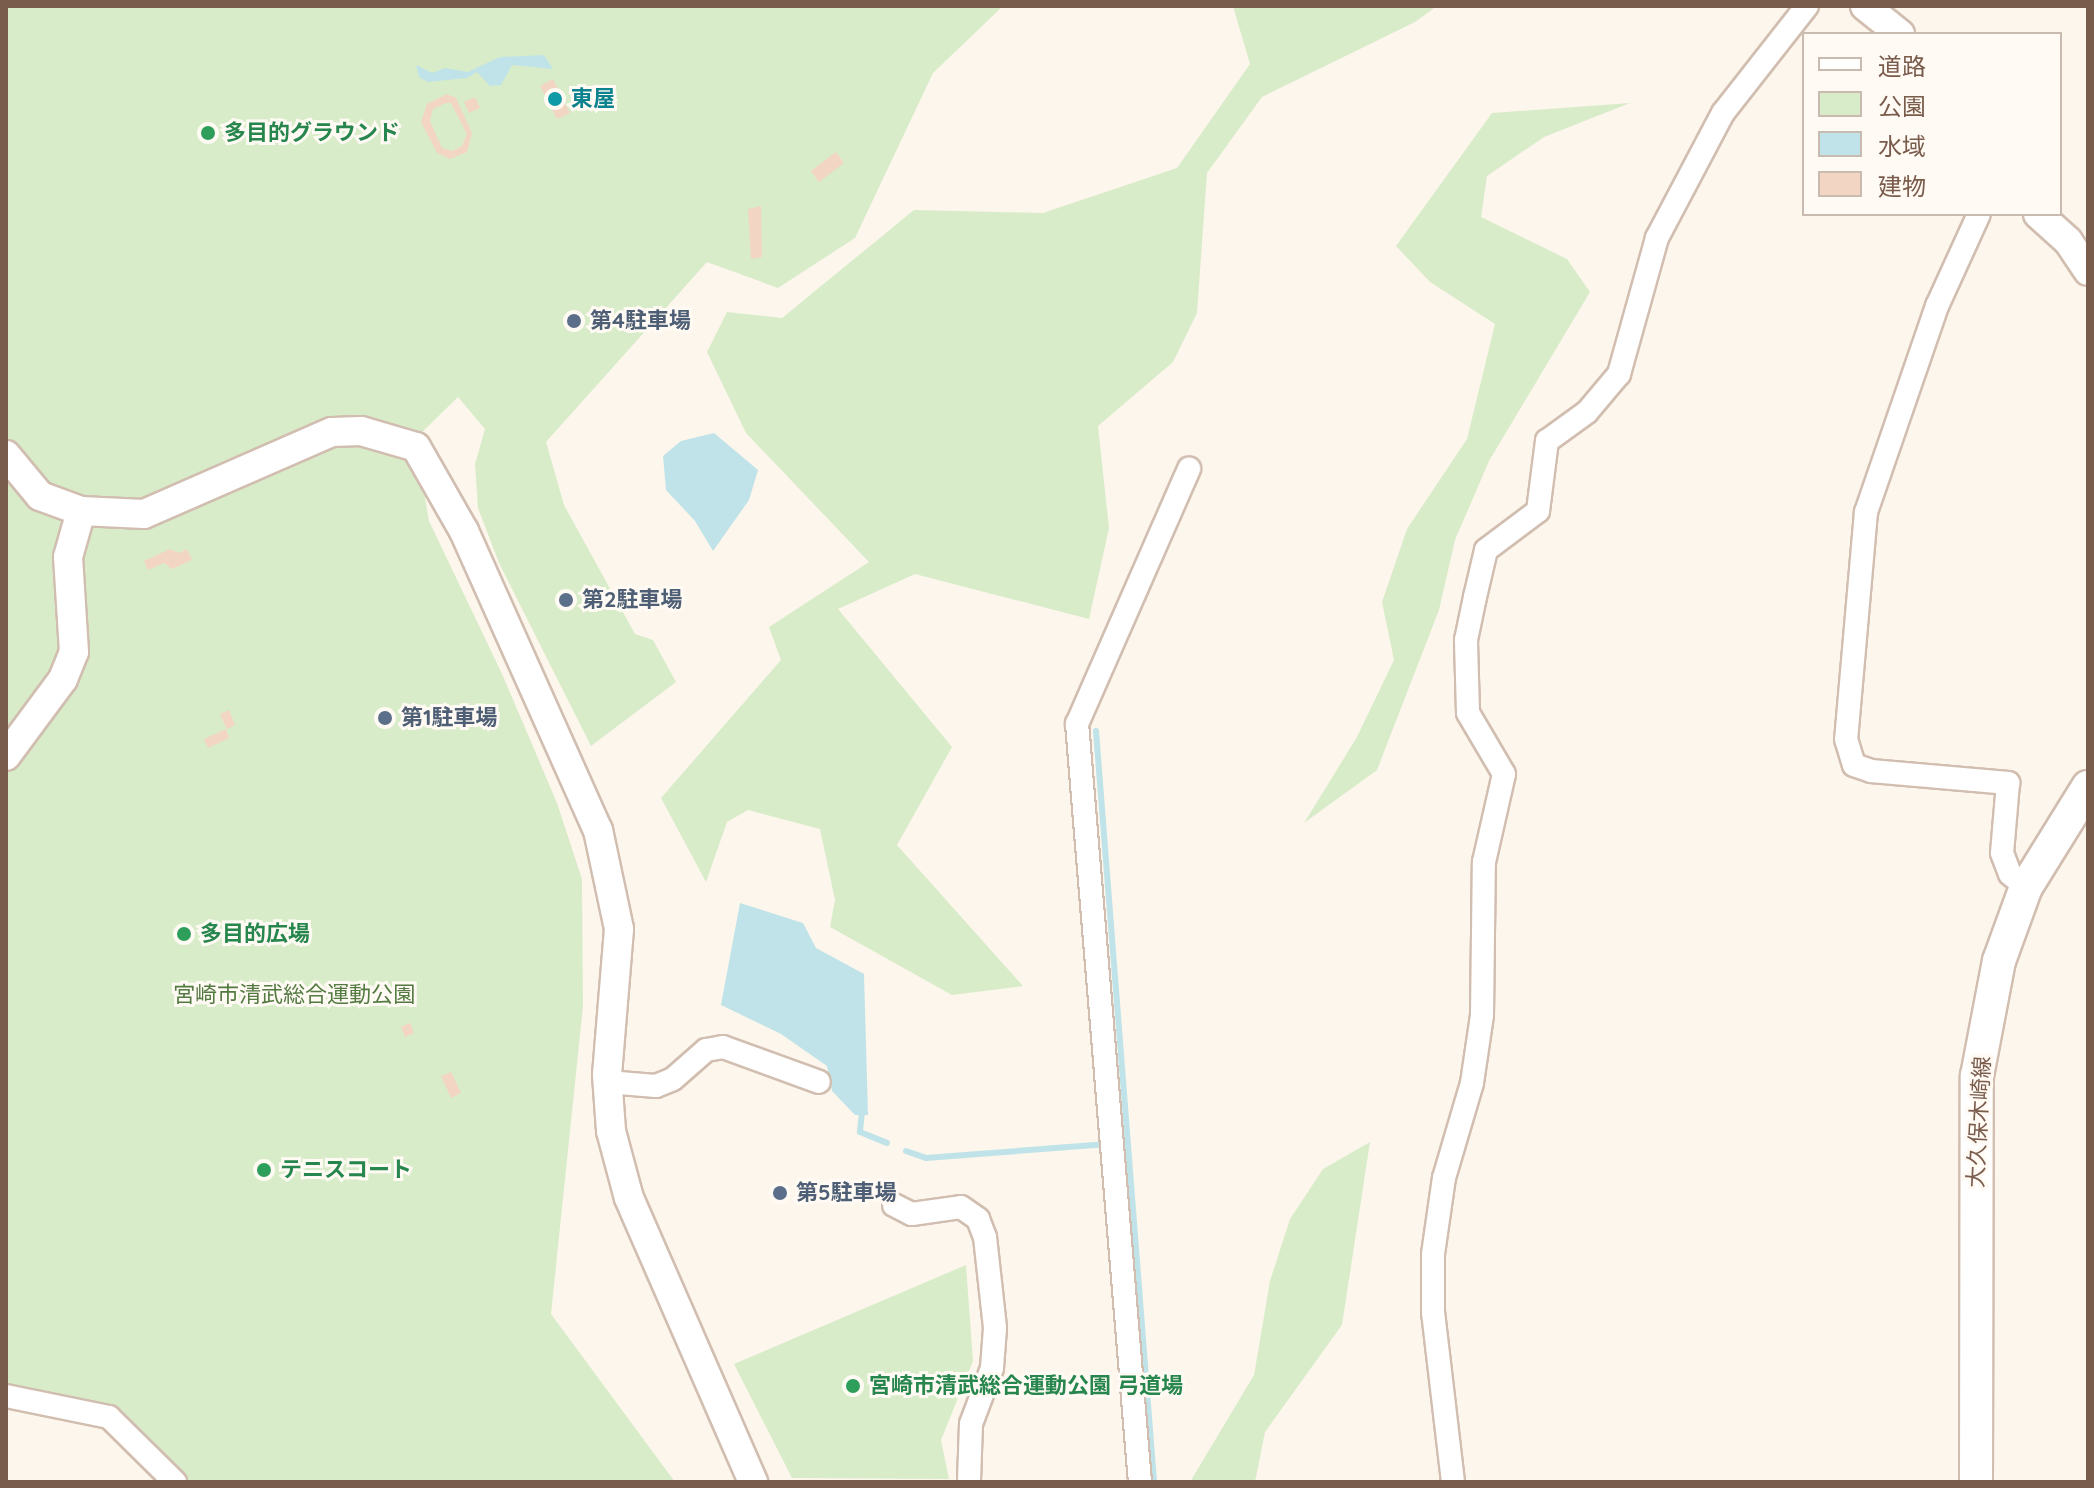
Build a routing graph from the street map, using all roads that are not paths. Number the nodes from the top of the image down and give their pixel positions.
1 (1807, 6) edge
2 (1865, 6) edge
3 (1898, 32) edge
4 (1978, 216) edge
5 (2040, 216) edge
6 (2088, 271) edge
7 (6, 455) edge
8 (1189, 469) dead end
9 (81, 511) junction
10 (6, 756) edge
11 (2088, 787) edge
12 (2026, 887) junction
13 (607, 1082) junction
14 (819, 1082) dead end
15 (894, 1205) dead end
16 (6, 1396) edge
17 (175, 1482) edge
18 (753, 1482) edge
19 (969, 1482) edge
20 (1140, 1482) edge
21 (1453, 1482) edge
22 (1976, 1482) edge

1 - 21 street
2 - 3 street
4 - 12 street
5 - 6 street
7 - 9 street
8 - 20 street
9 - 10 street
9 - 13 street
11 - 12 main road, 大久保木崎線
12 - 22 main road, 大久保木崎線
13 - 14 street
13 - 18 street
15 - 19 street
16 - 17 street

